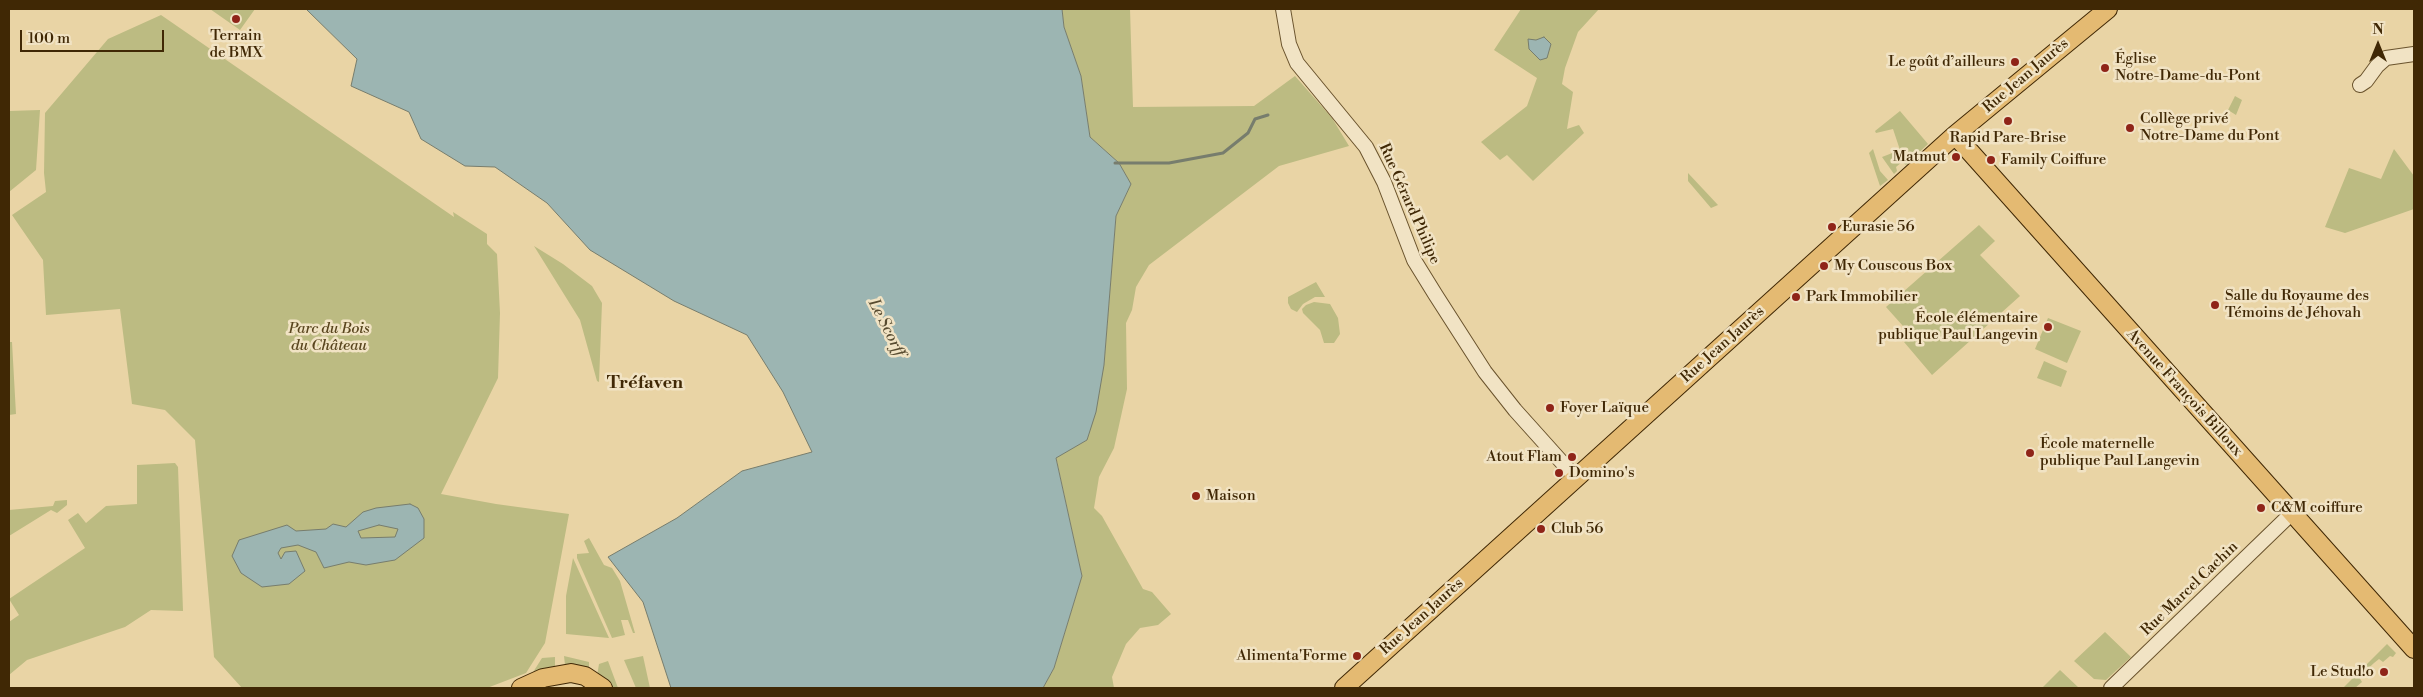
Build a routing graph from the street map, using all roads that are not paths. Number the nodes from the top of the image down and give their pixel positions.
1 (1282, 9) edge
2 (2108, 9) edge
3 (2414, 54) edge
4 (2360, 85) dead end
5 (1955, 135) junction
6 (1576, 478) junction
7 (2292, 513) junction
8 (2414, 649) edge
9 (521, 688) edge
10 (603, 688) edge
11 (1344, 688) edge
12 (2111, 688) edge

1 - 6 street, Rue Gérard Philipe
2 - 5 main road, Rue Jean Jaurès
3 - 4 street
5 - 6 main road, Rue Jean Jaurès
5 - 7 main road, Avenue François Billoux
6 - 11 main road, Rue Jean Jaurès
7 - 8 main road, Avenue François Billoux
7 - 12 street, Rue Marcel Cachin
9 - 10 main road

